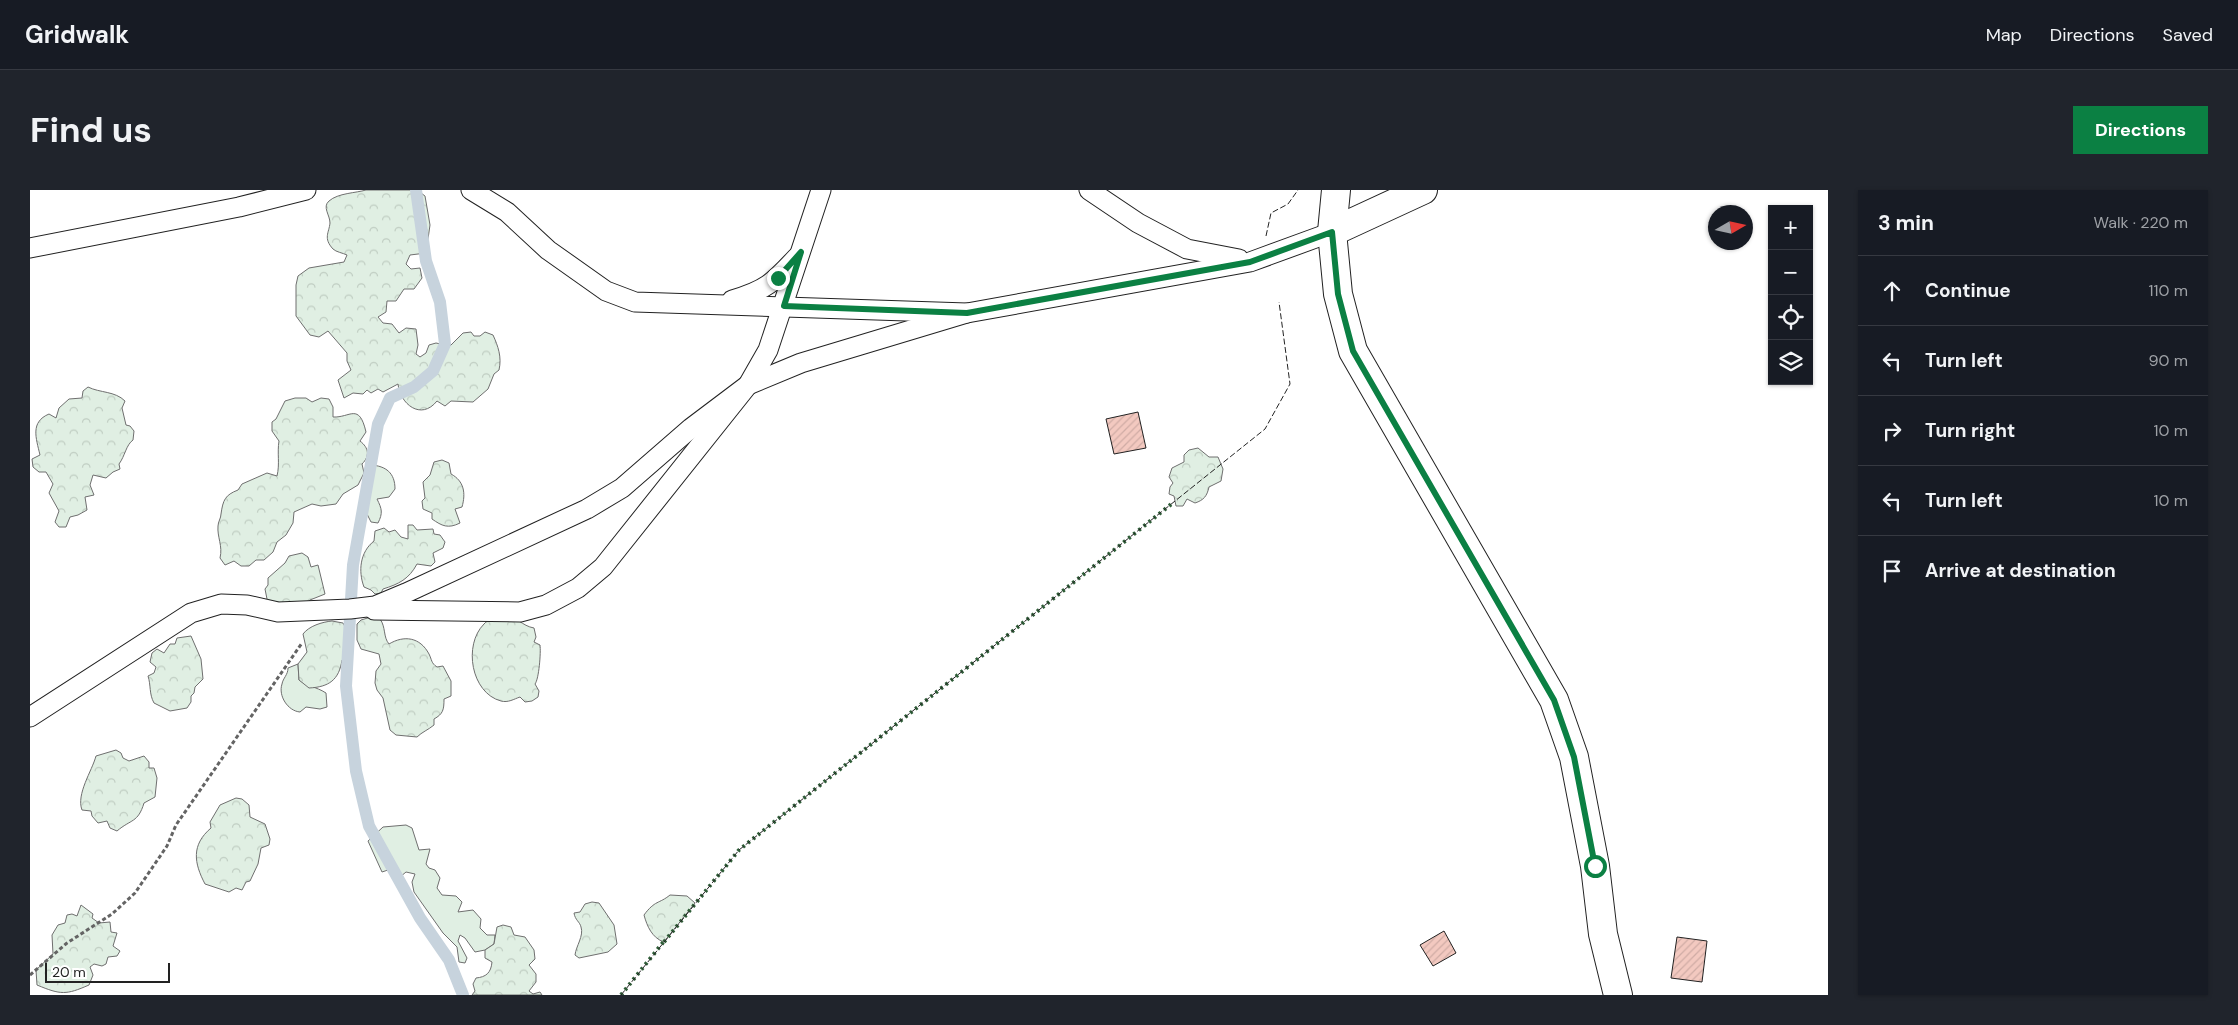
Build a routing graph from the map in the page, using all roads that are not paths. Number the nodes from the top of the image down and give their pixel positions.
1 (306, 190) edge
2 (471, 190) edge
3 (821, 190) edge
4 (1089, 190) edge
5 (1336, 190) edge
6 (1423, 190) edge
7 (1332, 232) junction
8 (30, 248) edge
9 (801, 252) junction
10 (1250, 262) junction
11 (714, 305) junction
12 (784, 306) junction
13 (967, 313) junction
14 (748, 386) junction
15 (346, 609) junction
16 (30, 717) edge
17 (1618, 995) edge

1 - 8 lane
2 - 11 lane
3 - 9 lane
4 - 10 lane
5 - 7 street
6 - 7 street
7 - 10 lane
7 - 17 street
9 - 11 lane
9 - 12 lane
10 - 13 lane
11 - 12 lane
12 - 13 lane
12 - 14 lane
13 - 14 lane
14 - 15 lane
14 - 15 lane
15 - 16 lane

